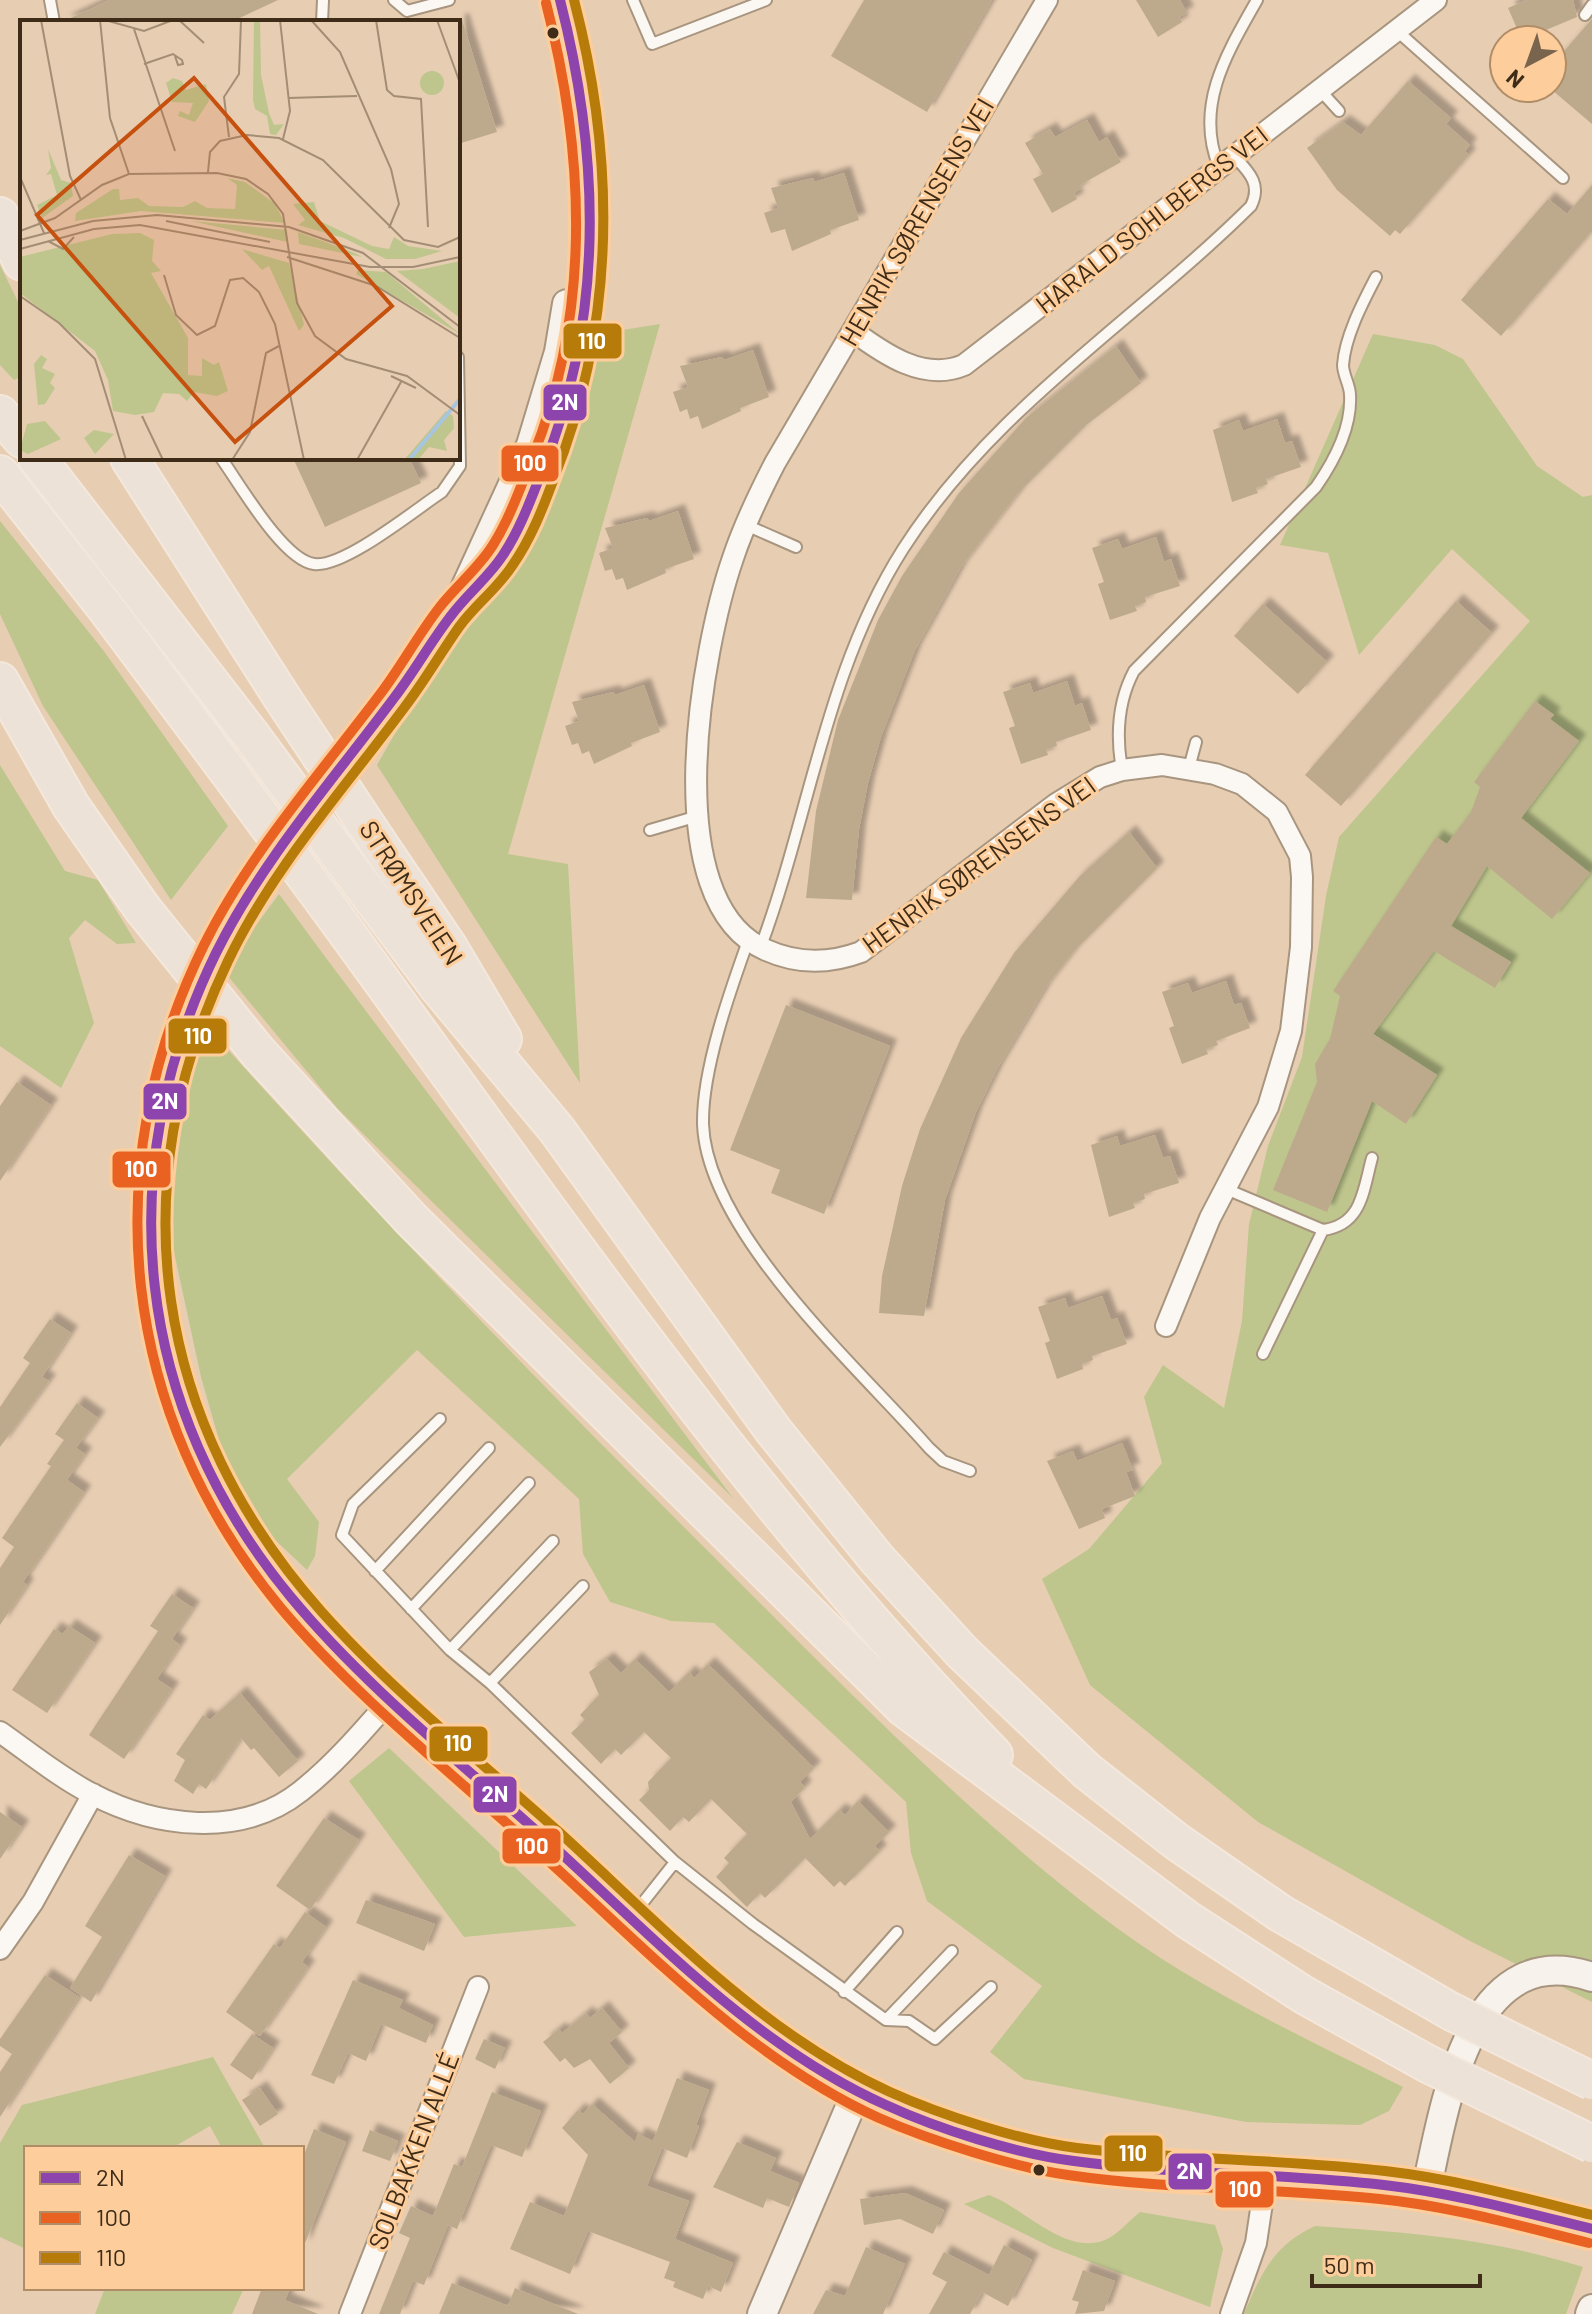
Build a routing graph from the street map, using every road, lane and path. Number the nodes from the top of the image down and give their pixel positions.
1 (50, 0) edge
2 (323, 0) edge
3 (394, 0) edge
4 (449, 0) edge
5 (541, 0) edge
6 (560, 0) edge
7 (633, 0) edge
8 (766, 0) edge
9 (1047, 0) edge
10 (1257, 0) edge
11 (1436, 0) edge
12 (1592, 5) edge
13 (1585, 15) dead end
14 (54, 20) edge
15 (322, 20) edge
16 (1396, 30) junction
17 (1319, 89) junction
18 (1339, 111) dead end
19 (1227, 162) junction
20 (1563, 178) dead end
21 (0, 216) edge
22 (20, 258) edge
23 (1376, 277) dead end
24 (853, 331) junction
25 (0, 414) edge
26 (20, 437) edge
27 (39, 460) edge
28 (130, 460) edge
29 (223, 460) edge
30 (460, 460) edge
31 (0, 474) edge
32 (746, 525) junction
33 (796, 547) dead end
34 (457, 606) junction
35 (0, 681) edge
36 (1196, 742) dead end
37 (1189, 768) junction
38 (1122, 770) junction
39 (698, 816) junction
40 (650, 830) dead end
41 (754, 944) junction
42 (557, 1130) junction
43 (1372, 1158) dead end
44 (1226, 1189) junction
45 (1323, 1230) junction
46 (1166, 1326) dead end
47 (1263, 1354) dead end
48 (440, 1419) dead end
49 (489, 1448) dead end
50 (970, 1471) dead end
51 (529, 1483) dead end
52 (553, 1541) dead end
53 (375, 1571) junction
54 (583, 1586) dead end
55 (411, 1609) junction
56 (450, 1650) junction
57 (490, 1683) junction
58 (391, 1699) junction
59 (0, 1732) edge
60 (93, 1794) junction
61 (1066, 1827) junction
62 (675, 1862) junction
63 (631, 1917) junction
64 (897, 1932) dead end
65 (0, 1949) edge
66 (952, 1951) dead end
67 (1592, 1977) edge
68 (478, 1987) dead end
69 (991, 1987) dead end
70 (844, 1992) junction
71 (886, 2020) junction
72 (1592, 2081) edge
73 (857, 2091) junction
74 (1592, 2144) edge
75 (1266, 2176) junction
76 (1426, 2191) junction
77 (1592, 2229) edge
78 (350, 2314) edge
79 (762, 2314) edge
80 (1231, 2314) edge

1 - 14 lane
2 - 15 lane
3 - 4 lane
5 - 34 main road
6 - 34 main road
7 - 8 lane
9 - 24 street, HENRIK SØRENSENS VEI
10 - 19 lane
11 - 16 street, HARALD SOHLBERGS VEI
12 - 13 lane
16 - 17 street, HARALD SOHLBERGS VEI
16 - 20 lane
17 - 18 lane
17 - 19 street, HARALD SOHLBERGS VEI
19 - 24 street, HARALD SOHLBERGS VEI
19 - 41 lane
21 - 22 highway
23 - 38 lane
24 - 32 street, HENRIK SØRENSENS VEI
25 - 26 highway
27 - 42 highway, bridge
28 - 42 highway, STRØMSVEIEN, bridge
29 - 30 lane
31 - 61 highway, bridge
32 - 33 lane
32 - 39 street, HENRIK SØRENSENS VEI
34 - 58 main road
35 - 61 highway, bridge
36 - 37 lane
37 - 38 street, HENRIK SØRENSENS VEI
37 - 44 street, HENRIK SØRENSENS VEI
38 - 41 street, HENRIK SØRENSENS VEI
39 - 40 lane
39 - 41 street, HENRIK SØRENSENS VEI
41 - 50 lane
42 - 72 highway, bridge
43 - 45 lane
44 - 45 lane
44 - 46 street, HENRIK SØRENSENS VEI
45 - 47 lane
48 - 53 lane
49 - 53 lane
51 - 55 lane
52 - 56 lane
53 - 55 lane
54 - 57 lane
55 - 56 lane
56 - 57 lane
57 - 62 lane
58 - 60 street
58 - 63 main road
59 - 60 street
60 - 65 street
61 - 74 highway, bridge
62 - 63 lane
62 - 70 lane
63 - 73 main road
64 - 70 lane
66 - 71 lane
67 - 76 main road
68 - 78 street, SOLBAKKEN ALLÉ
69 - 71 lane
70 - 71 lane
73 - 75 main road
73 - 79 main road
75 - 76 main road
75 - 80 street
76 - 77 main road

